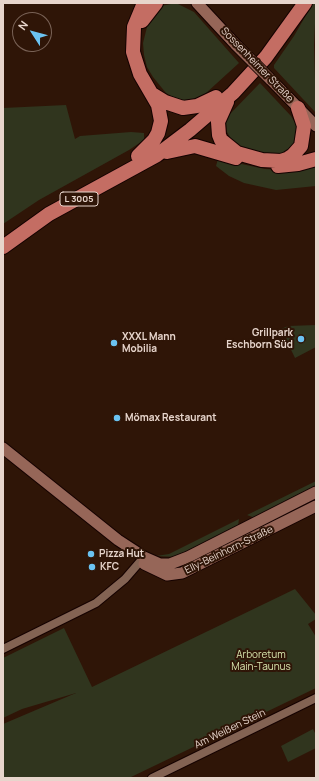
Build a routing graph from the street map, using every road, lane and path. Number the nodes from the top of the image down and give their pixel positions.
1 (144, 3) edge
2 (156, 3) edge
3 (197, 3) edge
4 (294, 3) edge
5 (305, 3) edge
6 (134, 35) junction
7 (151, 93) junction
8 (233, 93) junction
9 (216, 97) junction
10 (298, 108) junction
11 (316, 126) edge
12 (157, 155) junction
13 (138, 156) junction
14 (316, 159) edge
15 (3, 235) edge
16 (3, 247) edge
17 (3, 448) edge
18 (316, 492) edge
19 (316, 506) edge
20 (142, 559) junction
21 (3, 649) edge
22 (316, 698) edge
23 (152, 778) edge

1 - 6 highway
2 - 6 highway
3 - 10 street, Sossenheimer Straße, bridge
4 - 9 highway, L 3005
5 - 8 highway, L 3005
6 - 7 highway
7 - 9 highway
7 - 13 highway
8 - 10 highway
8 - 12 highway, L 3005
9 - 13 highway, L 3005
10 - 11 street, Sossenheimer Straße
12 - 14 highway
12 - 16 highway, L 3005
13 - 15 highway, L 3005
17 - 20 street, Elly-Beinhorn-Straße
18 - 20 street, Elly-Beinhorn-Straße
19 - 20 street, Elly-Beinhorn-Straße
20 - 21 street
22 - 23 street, Am Weißen Stein

